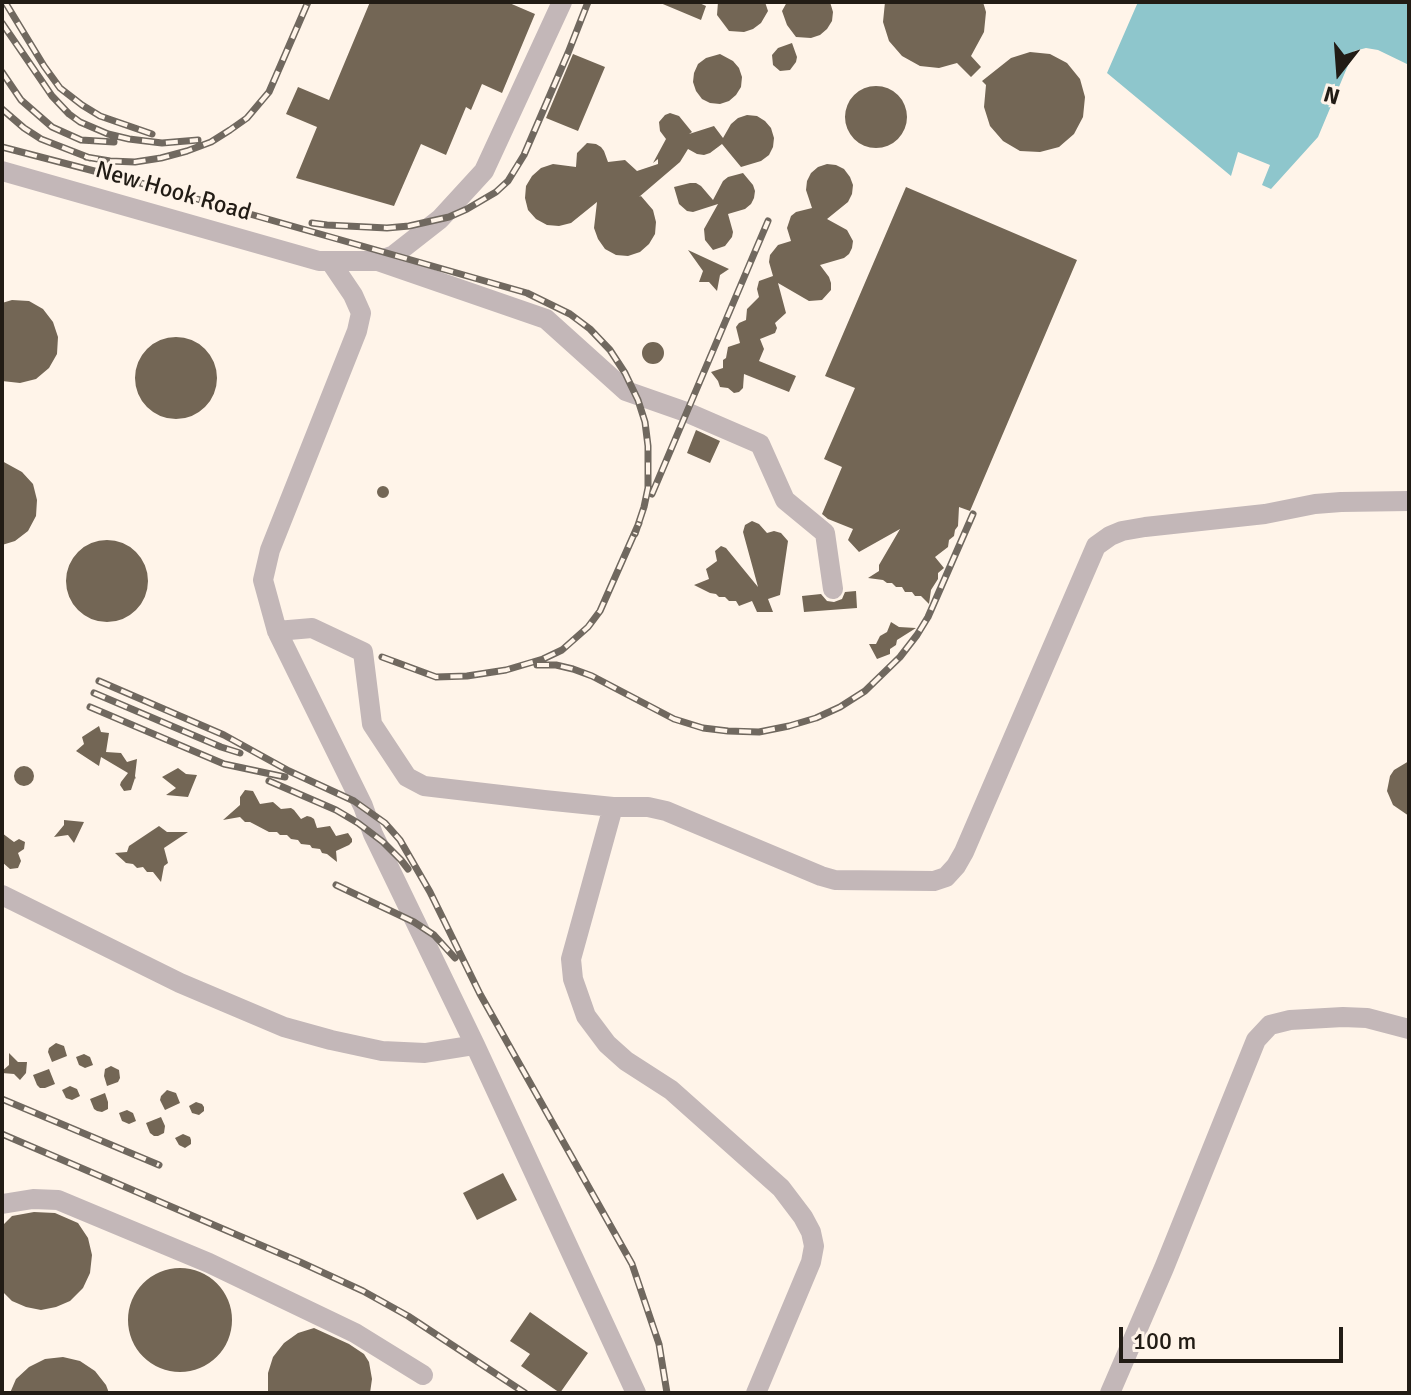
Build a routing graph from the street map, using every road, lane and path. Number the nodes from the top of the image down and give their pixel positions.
1 (562, 2) edge
2 (2, 171) edge
3 (330, 261) junction
4 (378, 261) junction
5 (1409, 501) edge
6 (833, 589) dead end
7 (277, 631) junction
8 (613, 807) junction
9 (2, 895) edge
10 (1409, 1029) edge
11 (475, 1045) junction
12 (2, 1204) edge
13 (423, 1375) dead end
14 (636, 1393) edge
15 (756, 1393) edge
16 (1110, 1393) edge

1 - 4 street
2 - 3 street, New Hook Road
3 - 4 street, New Hook Road
3 - 7 street
4 - 6 street
5 - 8 street
7 - 8 street
7 - 11 street
8 - 15 street
9 - 11 street
10 - 16 street
11 - 14 street
12 - 13 street

